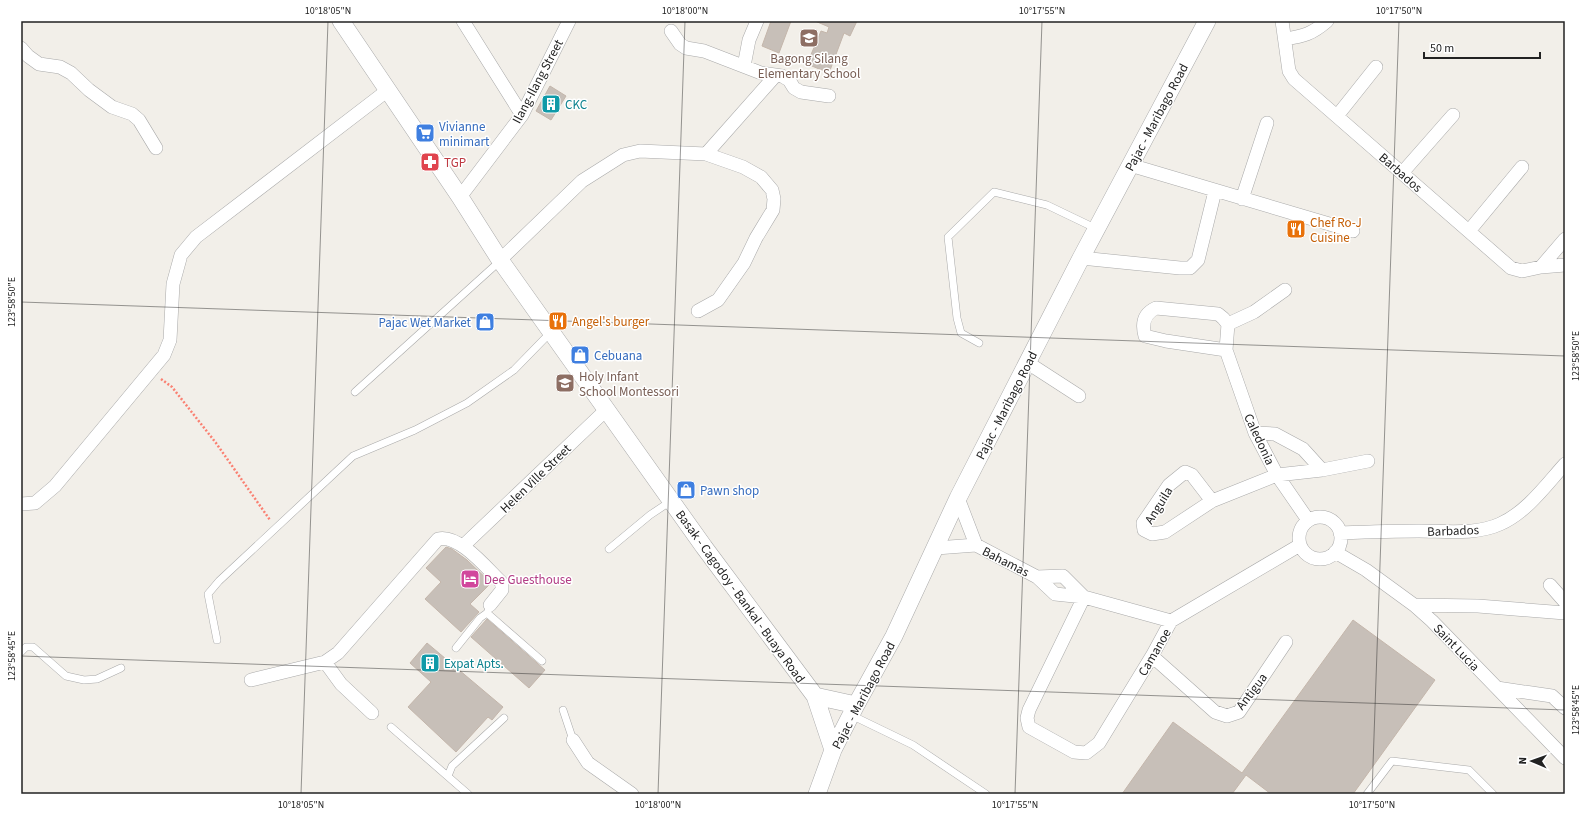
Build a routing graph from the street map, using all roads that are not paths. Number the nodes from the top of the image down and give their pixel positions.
1 (341, 21) edge
2 (463, 21) edge
3 (569, 21) edge
4 (758, 21) edge
5 (1207, 21) edge
6 (1282, 21) edge
7 (1327, 21) edge
8 (671, 31) dead end
9 (1286, 39) junction
10 (21, 48) edge
11 (744, 66) junction
12 (1376, 67) dead end
13 (776, 75) junction
14 (388, 90) junction
15 (828, 96) dead end
16 (522, 115) junction
17 (1453, 115) dead end
18 (1336, 116) junction
19 (1267, 123) dead end
20 (156, 148) dead end
21 (706, 154) junction
22 (1130, 165) junction
23 (1522, 167) dead end
24 (1402, 173) junction
25 (1215, 191) junction
26 (460, 197) junction
27 (1242, 199) junction
28 (1097, 229) junction
29 (1353, 231) dead end
30 (1469, 231) junction
31 (1565, 239) edge
32 (1081, 258) junction
33 (500, 260) junction
34 (1565, 265) edge
35 (1541, 266) junction
36 (1285, 290) dead end
37 (698, 311) dead end
38 (1228, 324) junction
39 (551, 332) junction
40 (979, 343) dead end
41 (1226, 350) junction
42 (1028, 363) junction
43 (355, 392) dead end
44 (1079, 396) dead end
45 (606, 410) junction
46 (1254, 433) junction
47 (1368, 461) dead end
48 (1565, 464) edge
49 (1322, 470) junction
50 (1278, 475) junction
51 (958, 498) junction
52 (671, 501) junction
53 (1212, 501) junction
54 (21, 504) edge
55 (1308, 520) junction
56 (1340, 533) junction
57 (976, 545) junction
58 (1300, 545) junction
59 (464, 546) junction
60 (936, 548) junction
61 (609, 549) dead end
62 (1335, 552) junction
63 (1037, 577) junction
64 (1550, 584) dead end
65 (1084, 597) junction
66 (1565, 602) edge
67 (1414, 605) junction
68 (488, 609) junction
69 (1565, 613) edge
70 (1171, 621) junction
71 (217, 640) dead end
72 (1286, 642) dead end
73 (456, 648) dead end
74 (21, 652) edge
75 (1152, 656) junction
76 (542, 661) dead end
77 (325, 662) junction
78 (121, 668) dead end
79 (251, 680) dead end
80 (1497, 688) junction
81 (815, 696) junction
82 (1565, 708) edge
83 (563, 710) dead end
84 (853, 710) junction
85 (372, 713) dead end
86 (504, 718) dead end
87 (391, 727) dead end
88 (573, 740) joint
89 (833, 750) junction
90 (1565, 758) edge
91 (448, 776) junction
92 (468, 794) edge
93 (632, 794) edge
94 (817, 794) edge
95 (986, 794) edge
96 (1366, 794) edge
97 (1493, 794) edge

1 - 14 street, Basak - Cagodoy - Bankal - Buaya Road
2 - 16 street
3 - 16 street, Ilang-Ilang Street
4 - 11 street
5 - 22 street, Pajac - Maribago Road
6 - 9 street, Barbados
7 - 9 street
8 - 11 street
9 - 18 street, Barbados
10 - 20 street
11 - 13 street
12 - 18 street
13 - 15 street
13 - 21 street
14 - 26 street, Basak - Cagodoy - Bankal - Buaya Road
14 - 54 street
16 - 26 street, Ilang-Ilang Street
17 - 24 street
18 - 24 street, Barbados
19 - 27 street
21 - 33 street
21 - 37 street
22 - 25 street
22 - 28 street, Pajac - Maribago Road
23 - 30 street
24 - 30 street, Barbados
25 - 27 street
25 - 32 street
26 - 33 street, Basak - Cagodoy - Bankal - Buaya Road
27 - 29 street
28 - 32 street, Pajac - Maribago Road
28 - 40 lane
30 - 35 street, Barbados
31 - 35 street
32 - 42 street, Pajac - Maribago Road
33 - 39 street, Basak - Cagodoy - Bankal - Buaya Road
33 - 43 lane
34 - 35 street, Barbados
36 - 38 street
38 - 41 street
38 - 41 street
39 - 45 street, Basak - Cagodoy - Bankal - Buaya Road
39 - 71 lane
41 - 46 street, Caledonia
42 - 44 street
42 - 51 street, Pajac - Maribago Road
45 - 52 street, Basak - Cagodoy - Bankal - Buaya Road
45 - 59 street, Helen Ville Street
46 - 49 street
46 - 50 street, Caledonia
47 - 49 street, Anguila
48 - 56 street, Barbados
49 - 50 street, Anguila
50 - 53 street, Anguila
50 - 55 street, Caledonia
51 - 57 street, Bahamas
51 - 60 street, Pajac - Maribago Road
52 - 61 lane
52 - 81 street, Basak - Cagodoy - Bankal - Buaya Road
53 - 53 street, Anguila
55 - 56 street
55 - 58 street
56 - 62 street
57 - 60 street, Bahamas
57 - 63 street, Bahamas
58 - 62 street
58 - 70 street
59 - 68 street
59 - 77 street
60 - 84 street, Pajac - Maribago Road
62 - 67 street, Saint Lucia
63 - 65 street, Bahamas
63 - 65 street, Bahamas
64 - 66 street
65 - 70 street, Camanoe
65 - 75 street, Camanoe
67 - 69 street
67 - 80 street, Saint Lucia
68 - 73 lane
68 - 76 lane
70 - 75 street, Camanoe
72 - 75 street, Antigua
74 - 78 lane
77 - 79 street
77 - 85 street
80 - 82 street
80 - 90 street, Saint Lucia
81 - 84 street
81 - 89 street, Basak - Cagodoy - Bankal - Buaya Road
83 - 88 lane
84 - 89 street, Pajac - Maribago Road
84 - 95 lane
86 - 91 lane
87 - 91 lane
88 - 93 street
89 - 94 street, Pajac - Maribago Road
91 - 92 lane
96 - 97 lane

